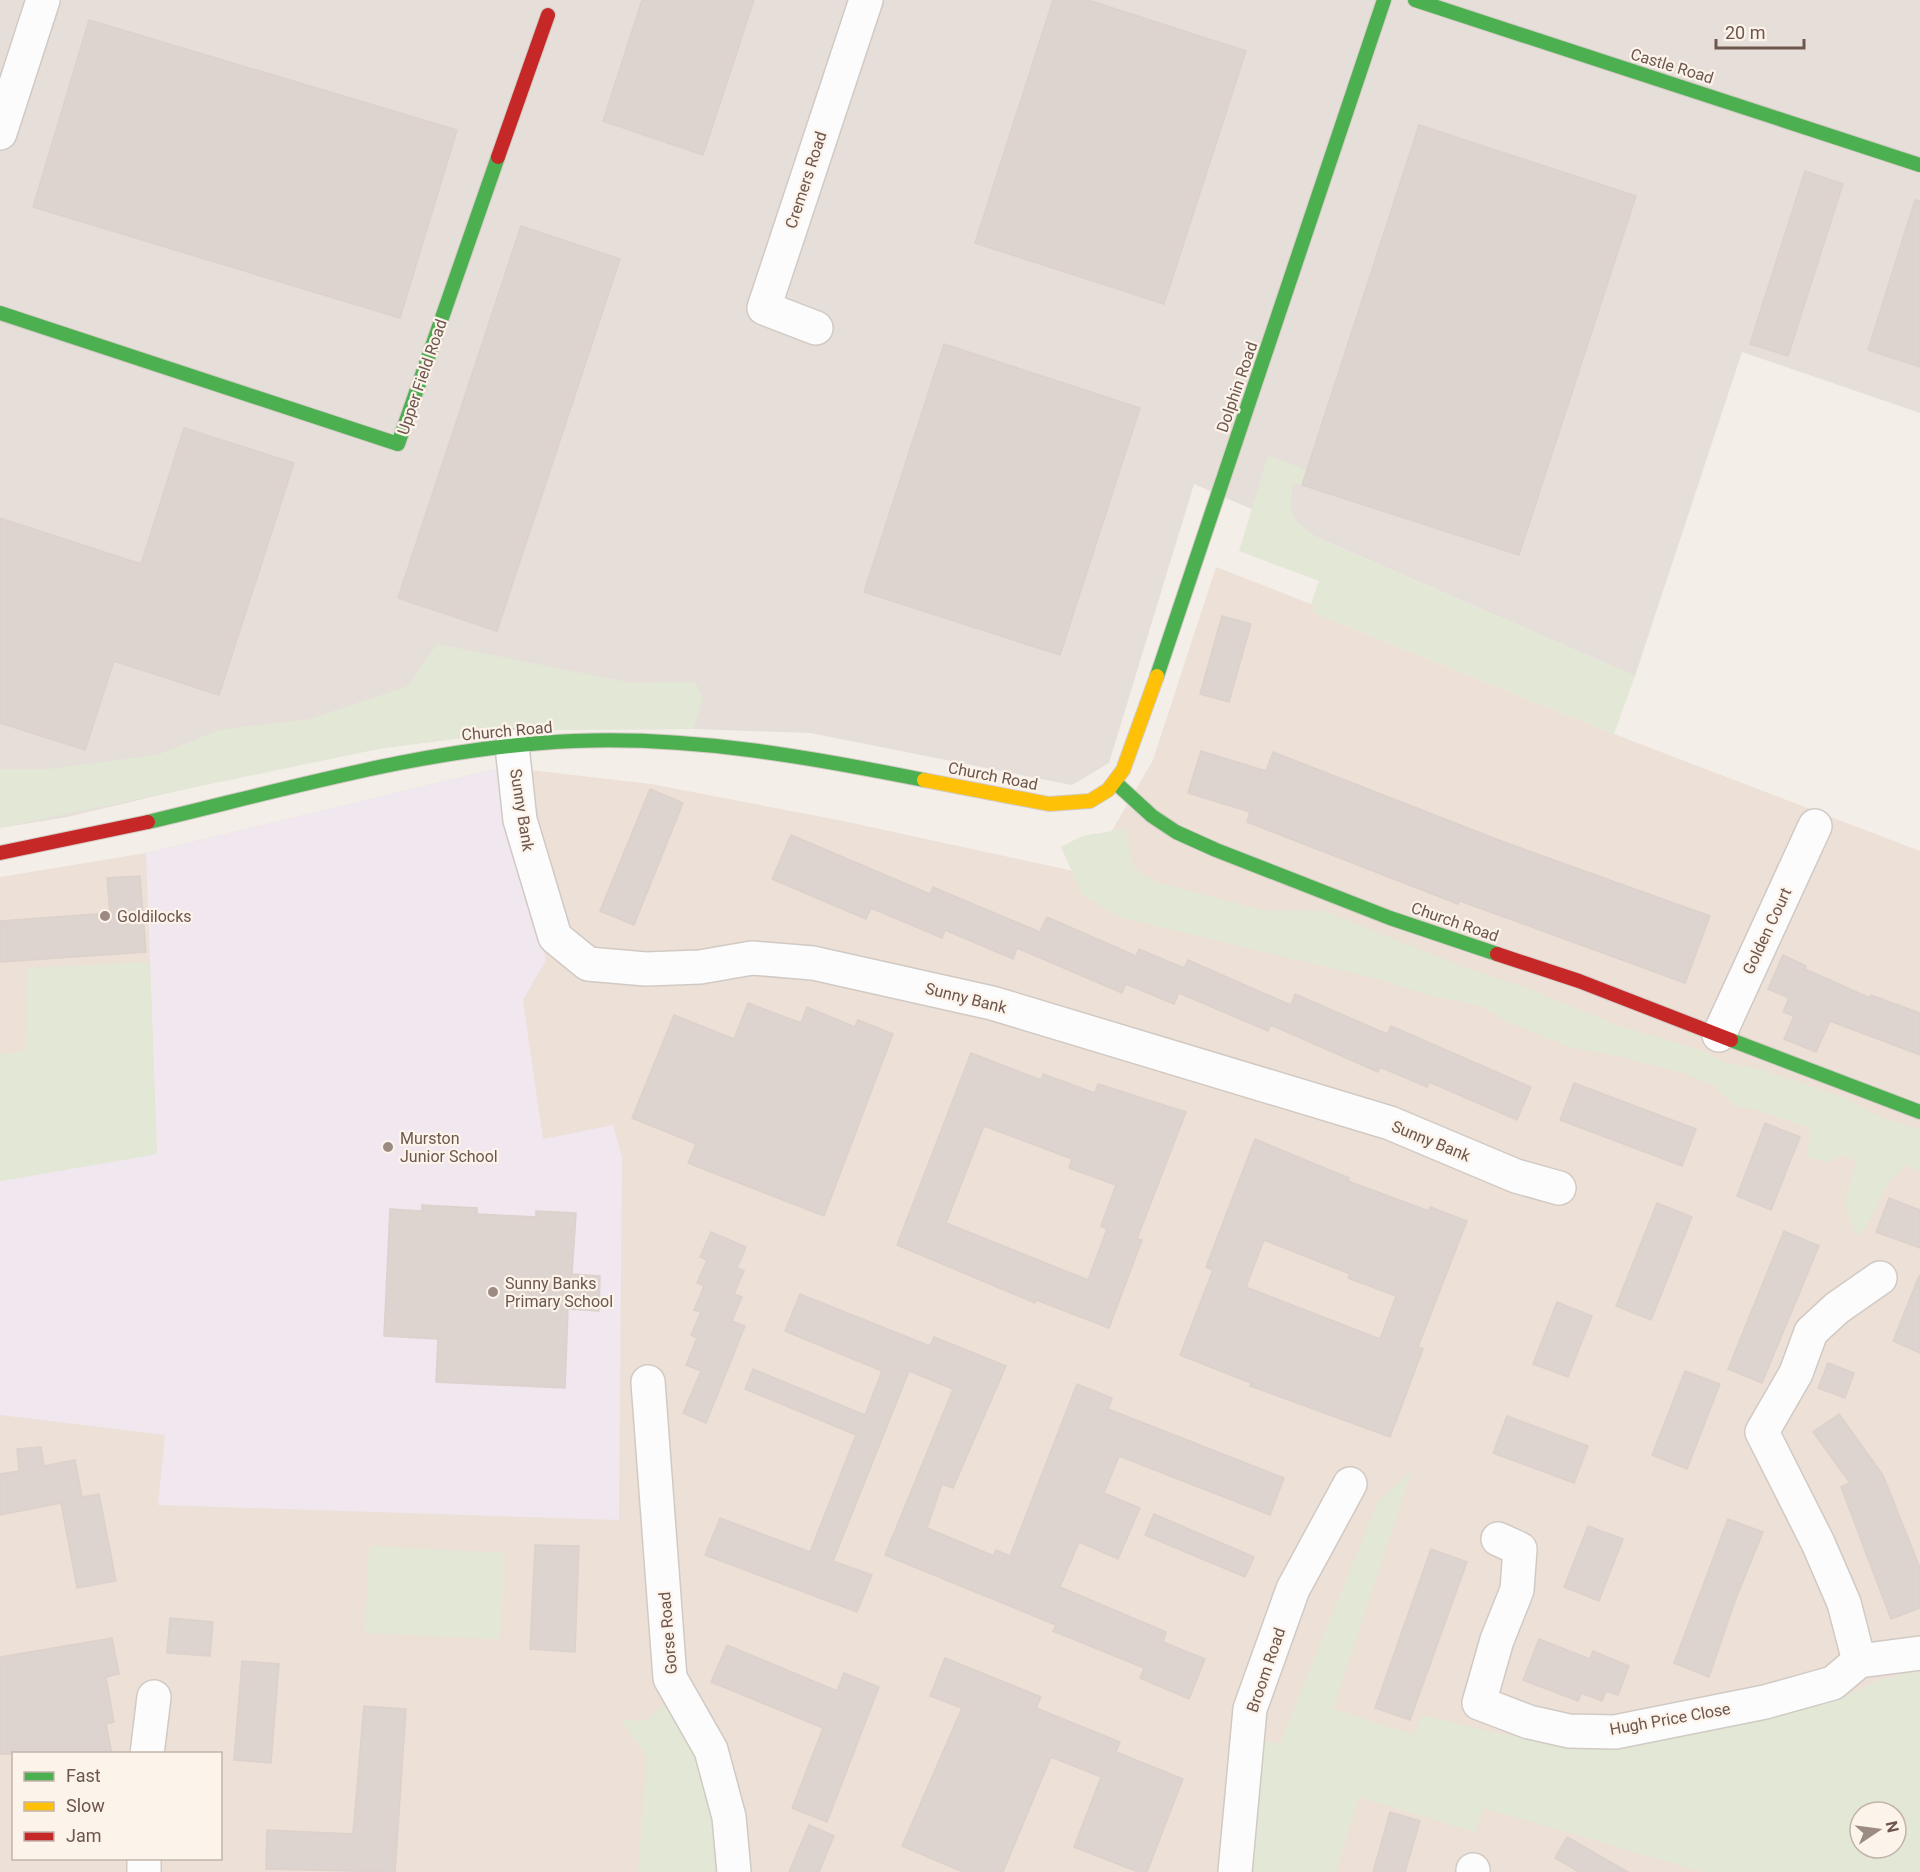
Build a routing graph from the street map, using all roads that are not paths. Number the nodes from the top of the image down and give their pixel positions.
1 (44, 0) edge
2 (866, 0) edge
3 (1384, 0) edge
4 (1415, 0) edge
5 (548, 15) dead end
6 (0, 133) edge
7 (1920, 165) edge
8 (0, 313) edge
9 (816, 328) dead end
10 (512, 746) junction
11 (1117, 784) junction
12 (1815, 826) dead end
13 (0, 853) edge
14 (1719, 1035) junction
15 (1920, 1112) edge
16 (1559, 1188) dead end
17 (1880, 1278) dead end
18 (648, 1382) dead end
19 (1350, 1484) dead end
20 (1498, 1539) dead end
21 (1920, 1653) edge
22 (1859, 1661) junction
23 (154, 1697) dead end
24 (147, 1752) edge
25 (734, 1872) edge
26 (1235, 1872) edge

1 - 6 street
2 - 9 street, Cremers Road
3 - 11 street, Dolphin Road
4 - 7 street, Castle Road
5 - 8 street, Upper Field Road
10 - 11 street, Church Road
10 - 13 street, Church Road
10 - 16 street, Sunny Bank
11 - 14 street, Church Road
12 - 14 street, Golden Court
14 - 15 street, Church Road
17 - 22 street
18 - 25 street, Gorse Road
19 - 26 street, Broom Road
20 - 22 street, Hugh Price Close
21 - 22 street
23 - 24 street

